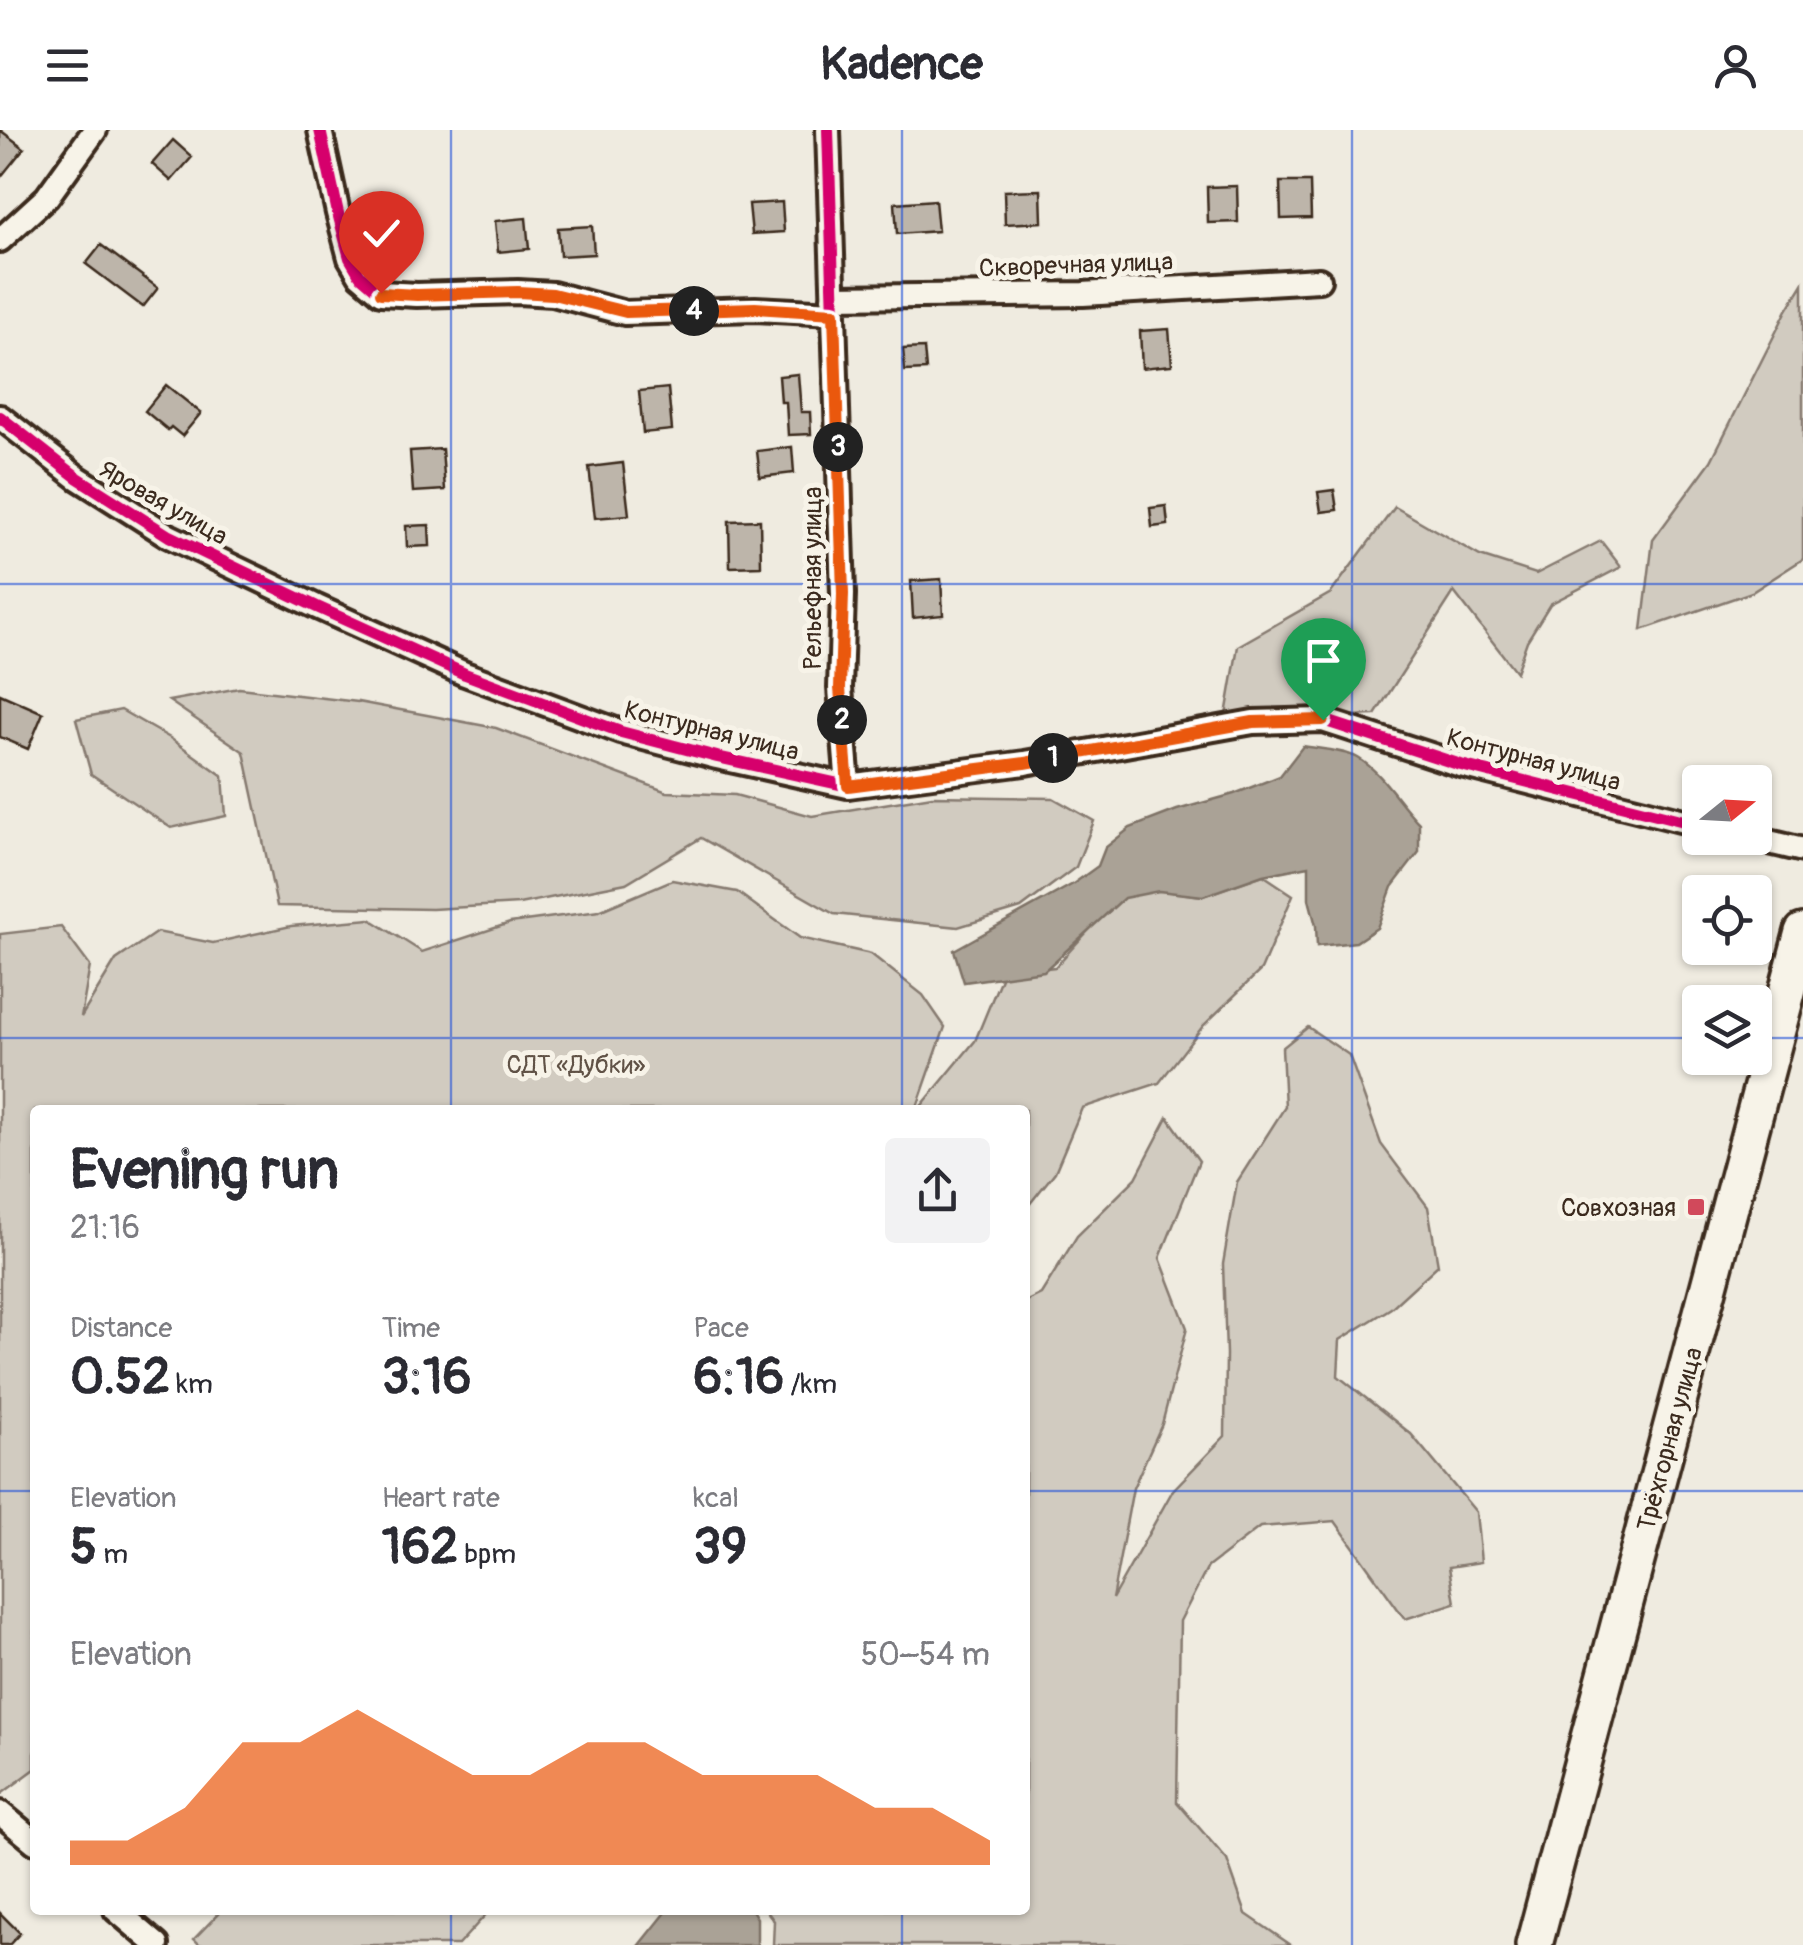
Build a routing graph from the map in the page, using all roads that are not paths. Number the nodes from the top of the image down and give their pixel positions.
1 (95, 130) edge
2 (320, 130) edge
3 (828, 130) edge
4 (0, 240) edge
5 (1319, 280) dead end
6 (834, 305) junction
7 (0, 418) edge
8 (317, 608) joint
9 (848, 786) junction
10 (1682, 820) edge
11 (1772, 843) edge
12 (1803, 850) edge
13 (1803, 932) edge
14 (0, 1812) edge
15 (30, 1838) edge
16 (122, 1915) edge
17 (157, 1945) edge
18 (1534, 1945) edge

1 - 4 street
2 - 6 street, Скворечная улица
3 - 6 street, Рельефная улица
5 - 6 street, Скворечная улица
6 - 9 street, Рельефная улица
7 - 8 street, Яровая улица
8 - 9 street, Контурная улица
9 - 10 street, Контурная улица
11 - 12 street
13 - 18 highway, Трёхгорная улица
14 - 15 street
16 - 17 street

